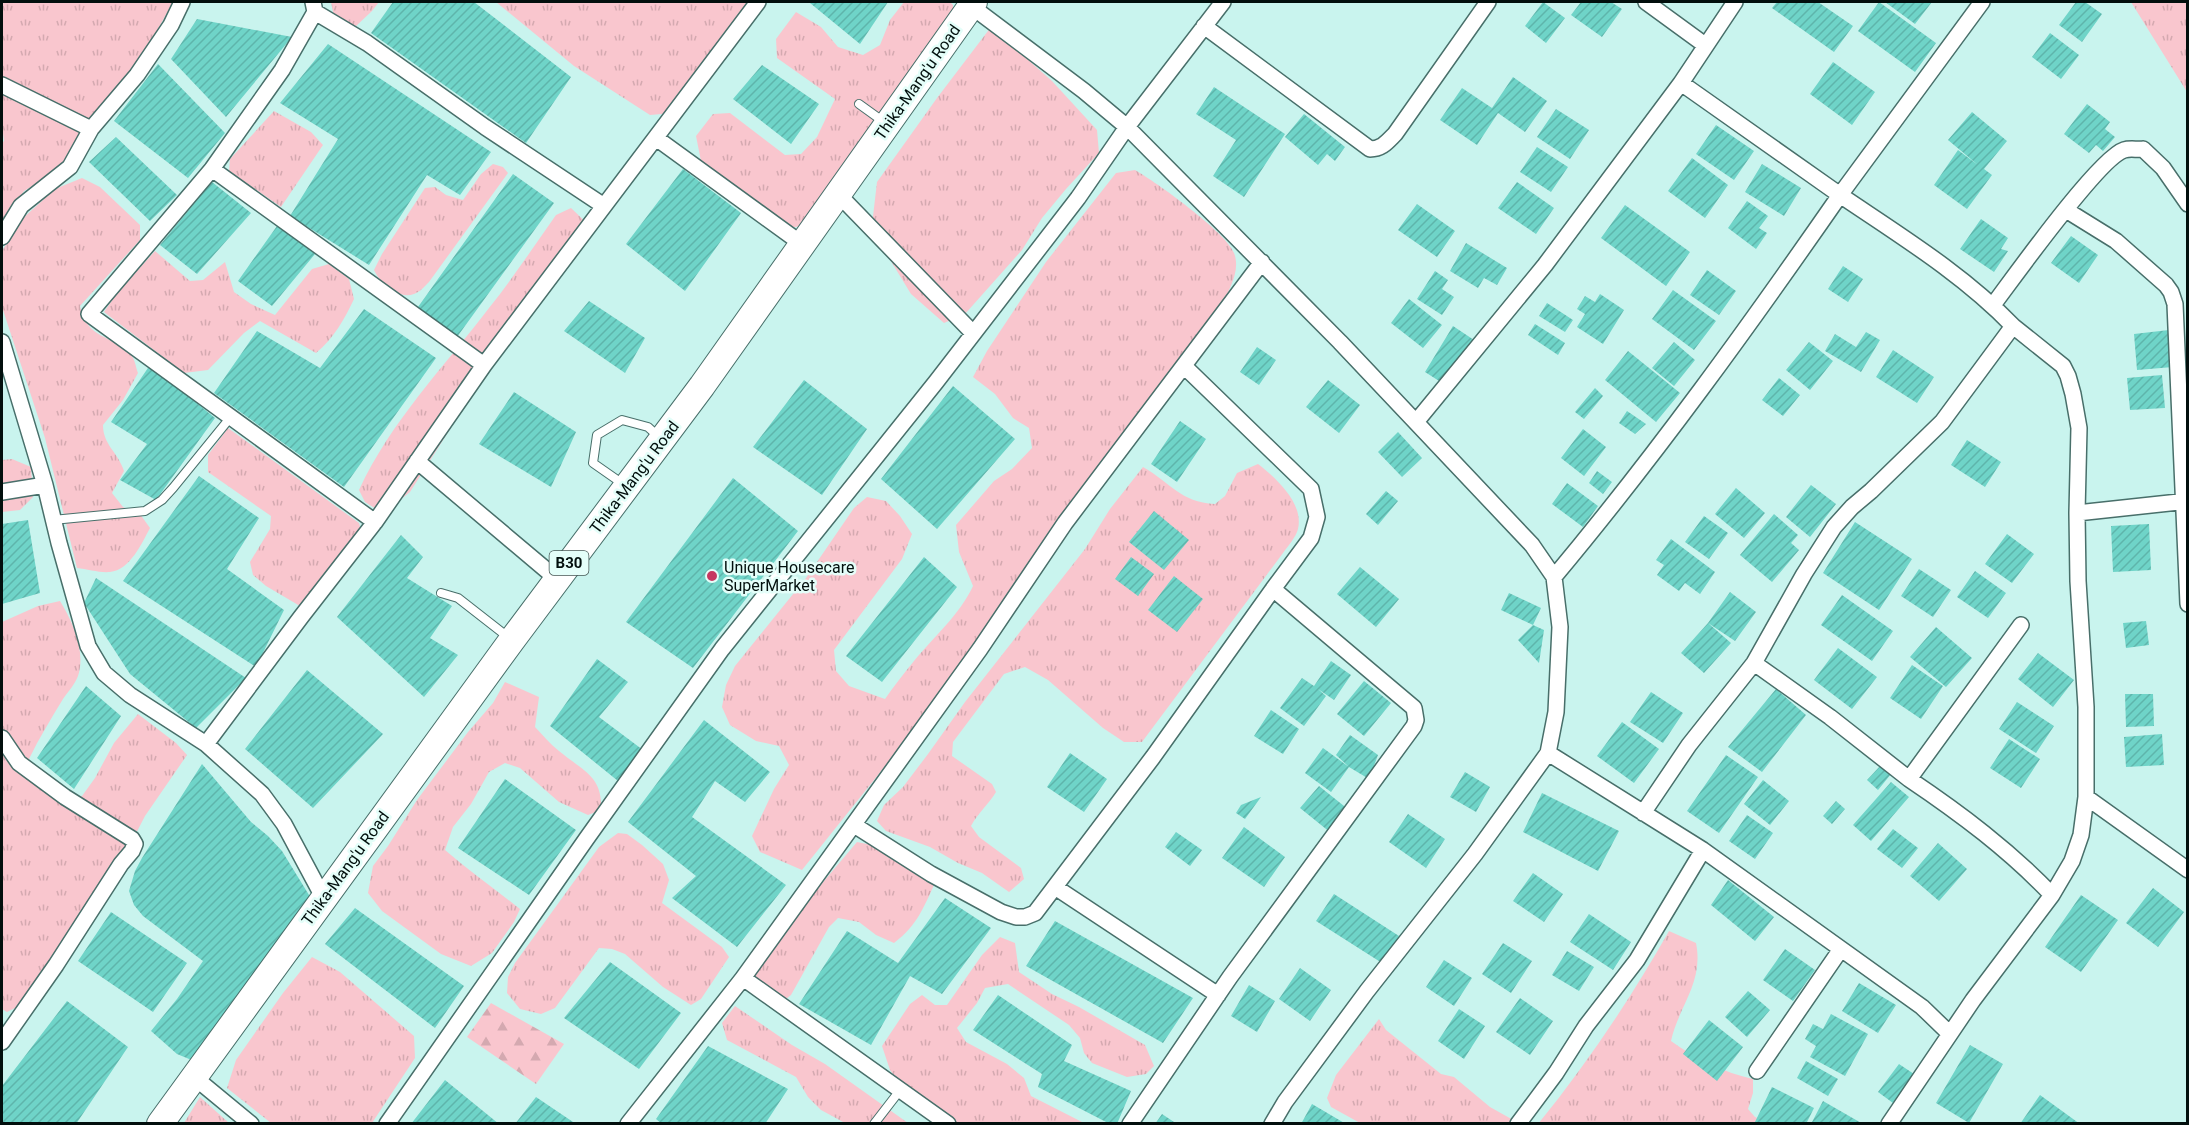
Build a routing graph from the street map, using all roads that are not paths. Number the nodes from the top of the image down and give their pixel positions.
1 (182, 2) edge
2 (758, 2) edge
3 (1223, 2) edge
4 (1488, 2) edge
5 (1646, 2) edge
6 (1735, 2) edge
7 (1982, 2) edge
8 (973, 4) edge
9 (314, 7) edge
10 (1204, 26) junction
11 (1705, 45) junction
12 (1681, 83) junction
13 (2, 85) edge
14 (859, 104) dead end
15 (887, 124) junction
16 (1126, 127) junction
17 (91, 129) junction
18 (656, 138) junction
19 (212, 169) junction
20 (838, 194) junction
21 (1840, 195) junction
22 (2187, 204) edge
23 (604, 206) junction
24 (2066, 210) junction
25 (2, 237) edge
26 (802, 244) junction
27 (1262, 262) junction
28 (1993, 305) junction
29 (2013, 326) junction
30 (973, 333) junction
31 (2, 342) edge
32 (484, 365) junction
33 (1185, 367) junction
34 (230, 418) junction
35 (1416, 422) junction
36 (662, 440) junction
37 (417, 461) junction
38 (45, 485) junction
39 (627, 487) junction
40 (2, 492) edge
41 (2185, 501) edge
42 (2077, 513) junction
43 (53, 520) junction
44 (375, 522) junction
45 (1554, 577) junction
46 (557, 579) junction
47 (1273, 589) junction
48 (441, 593) dead end
49 (2187, 604) edge
50 (2021, 625) dead end
51 (512, 640) junction
52 (1754, 663) junction
53 (2, 738) edge
54 (206, 744) junction
55 (1548, 753) junction
56 (1909, 779) junction
57 (2086, 797) junction
58 (1642, 813) junction
59 (854, 825) junction
60 (1703, 850) junction
61 (2187, 870) edge
62 (1055, 887) junction
63 (2052, 895) junction
64 (323, 897) junction
65 (1840, 949) junction
66 (743, 978) junction
67 (1218, 995) junction
68 (1950, 1034) junction
69 (2, 1042) edge
70 (1757, 1071) dead end
71 (194, 1077) junction
72 (901, 1089) junction
73 (160, 1124) edge
74 (251, 1124) edge
75 (387, 1124) edge
76 (628, 1124) edge
77 (874, 1124) edge
78 (948, 1124) edge
79 (1130, 1124) edge
80 (1272, 1124) edge
81 (1518, 1124) edge
82 (1889, 1124) edge

1 - 17 street
2 - 18 street
3 - 10 street
4 - 10 street
5 - 11 street
6 - 11 street
7 - 21 street
8 - 15 highway, Thika-Mang'u Road / B30
8 - 16 street
9 - 19 street
9 - 23 street
10 - 16 street
11 - 12 street
12 - 21 street
12 - 35 street
13 - 17 street
14 - 15 lane
15 - 20 highway, Thika-Mang'u Road / B30
16 - 27 street
16 - 30 street
17 - 25 street
18 - 23 street
18 - 26 street
19 - 32 street
19 - 34 street
20 - 26 highway, Thika-Mang'u Road / B30
20 - 30 street
21 - 28 street
21 - 45 street
22 - 24 street
23 - 32 street
24 - 28 street
24 - 41 street
26 - 36 highway, Thika-Mang'u Road / B30
27 - 33 street
27 - 35 street
28 - 29 street
29 - 42 street
29 - 52 street
30 - 75 street
31 - 38 street
32 - 37 street
33 - 47 street
33 - 59 street
34 - 43 lane
34 - 44 street
35 - 45 street
36 - 39 highway, Thika-Mang'u Road / B30
36 - 39 lane
37 - 44 street
37 - 46 street
38 - 40 street
38 - 43 street
39 - 46 highway, Thika-Mang'u Road / B30
41 - 42 street
41 - 49 street
42 - 57 street
43 - 54 street
44 - 54 street
45 - 55 street
46 - 51 highway, Thika-Mang'u Road / B30
47 - 62 street
47 - 67 street
48 - 51 lane
50 - 56 street
51 - 64 highway, Thika-Mang'u Road / B30
52 - 56 street
52 - 58 street
53 - 69 street
54 - 64 street
55 - 58 street
55 - 80 street
56 - 63 street
57 - 61 street
57 - 63 street
58 - 60 street
59 - 62 street
59 - 66 street
60 - 65 street
60 - 81 street
62 - 67 street
63 - 68 street
64 - 71 highway, Thika-Mang'u Road / B30
65 - 68 street
65 - 70 street
66 - 72 street
66 - 76 street
67 - 79 street
68 - 82 street
71 - 73 highway, Thika-Mang'u Road / B30
71 - 74 street
72 - 77 lane
72 - 78 street

